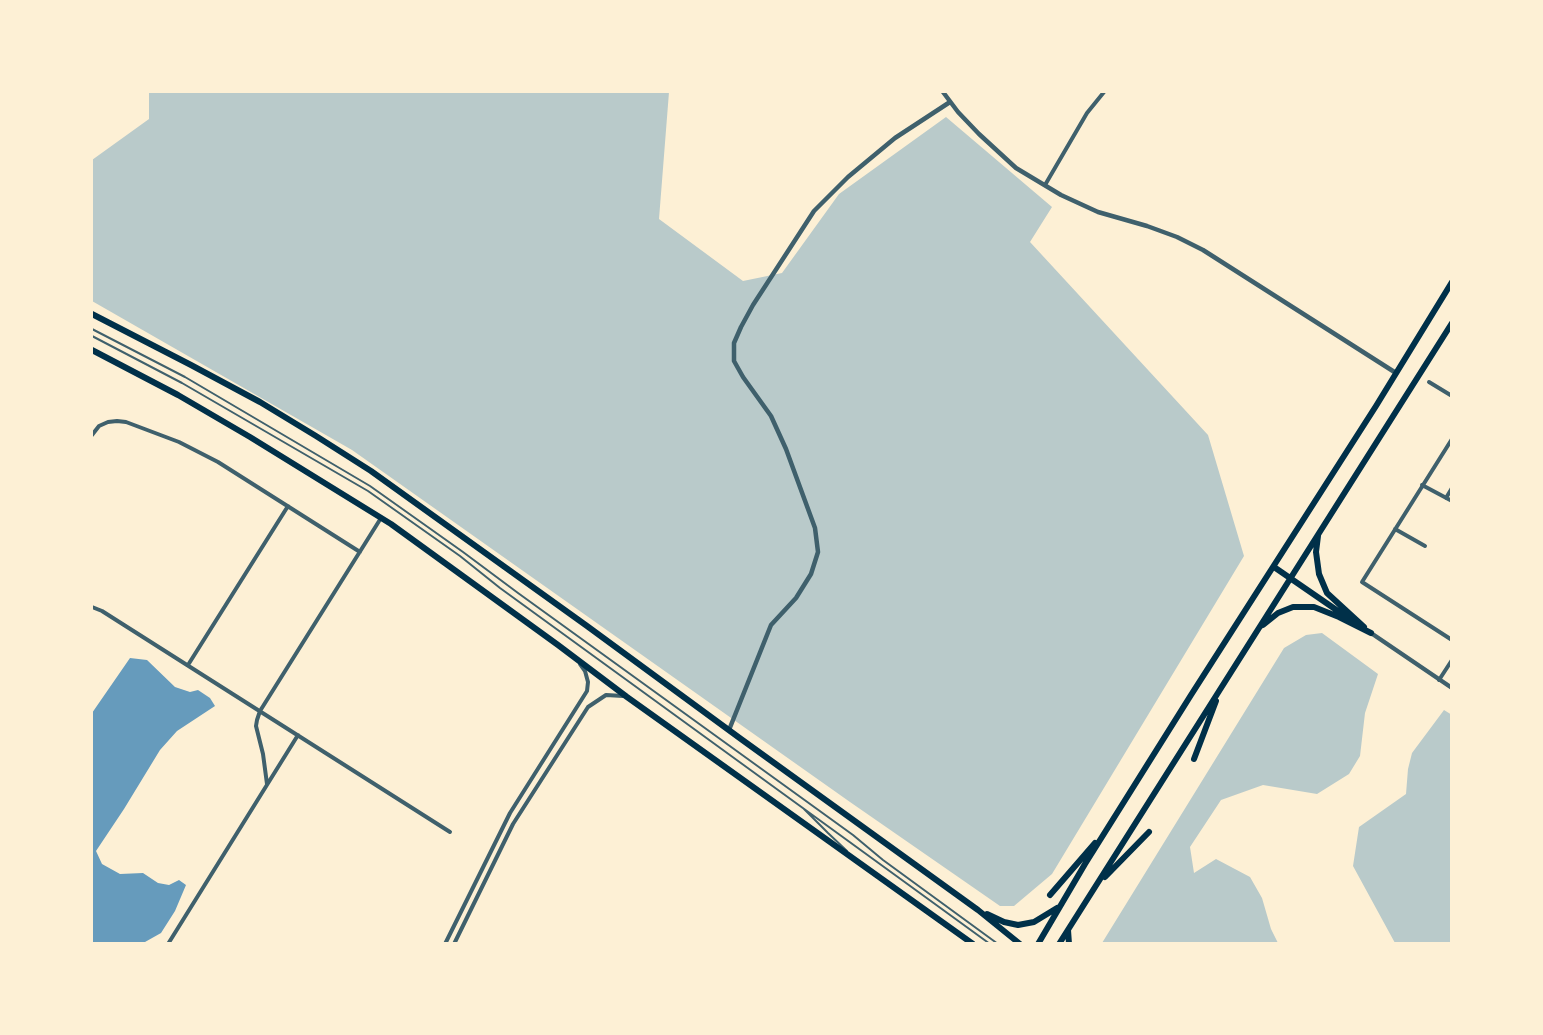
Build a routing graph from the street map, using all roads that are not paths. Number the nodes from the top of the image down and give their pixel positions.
1 (943, 92) edge
2 (1104, 92) edge
3 (950, 102) junction
4 (1045, 185) junction
5 (1452, 282) edge
6 (92, 314) edge
7 (1452, 323) edge
8 (92, 329) edge
9 (1452, 329) edge
10 (92, 336) edge
11 (1438, 345) junction
12 (92, 350) edge
13 (1396, 373) junction
14 (1429, 382) dead end
15 (1452, 396) edge
16 (92, 435) edge
17 (1452, 439) edge
18 (1422, 485) junction
19 (1452, 488) edge
20 (1446, 498) junction
21 (1452, 501) edge
22 (288, 506) junction
23 (381, 518) junction
24 (1395, 529) junction
25 (1319, 532) junction
26 (1425, 546) dead end
27 (360, 552) junction
28 (1274, 567) junction
29 (1290, 578) junction
30 (92, 607) edge
31 (1257, 629) junction
32 (1371, 633) junction
33 (1452, 640) edge
34 (577, 658) junction
35 (1452, 660) edge
36 (188, 665) junction
37 (1439, 680) junction
38 (1221, 687) junction
39 (1452, 688) edge
40 (627, 697) junction
41 (260, 711) junction
42 (729, 730) junction
43 (298, 735) junction
44 (1194, 759) dead end
45 (267, 784) junction
46 (800, 805) junction
47 (1107, 829) junction
48 (450, 832) dead end
49 (1149, 832) dead end
50 (875, 875) junction
51 (1096, 886) junction
52 (1050, 895) dead end
53 (1060, 906) junction
54 (978, 910) junction
55 (1068, 930) junction
56 (168, 944) edge
57 (445, 944) edge
58 (454, 944) edge
59 (973, 944) edge
60 (990, 944) edge
61 (998, 944) edge
62 (1020, 944) edge
63 (1038, 944) edge
64 (1059, 944) edge
65 (1069, 944) edge

1 - 3 street
2 - 4 street
3 - 4 street
3 - 42 street
4 - 13 street
5 - 13 main road
6 - 42 main road
7 - 11 main road
8 - 61 lane
9 - 11 main road
10 - 46 lane
11 - 25 main road
12 - 23 main road
13 - 28 main road
14 - 15 street
16 - 22 street
17 - 18 street
18 - 20 street
18 - 24 street
19 - 20 street
20 - 21 street
22 - 27 street
22 - 36 street
23 - 27 street
23 - 34 main road
24 - 26 street
24 - 33 street
25 - 29 main road
25 - 32 main road
27 - 41 street
28 - 29 main road
28 - 47 main road
29 - 31 main road
29 - 32 main road
30 - 36 street
31 - 32 main road
31 - 38 main road
32 - 37 street
34 - 40 main road
34 - 57 street
35 - 37 street
36 - 41 street
37 - 39 street
38 - 44 main road
38 - 51 main road
40 - 50 main road
40 - 58 street
41 - 43 street
41 - 45 street
42 - 54 main road
43 - 45 street
43 - 48 street
45 - 56 street
46 - 50 lane
46 - 60 lane
47 - 52 main road
47 - 53 main road
49 - 51 main road
50 - 59 main road
51 - 55 main road
53 - 54 main road
53 - 63 main road
54 - 62 main road
55 - 64 main road
55 - 65 main road

